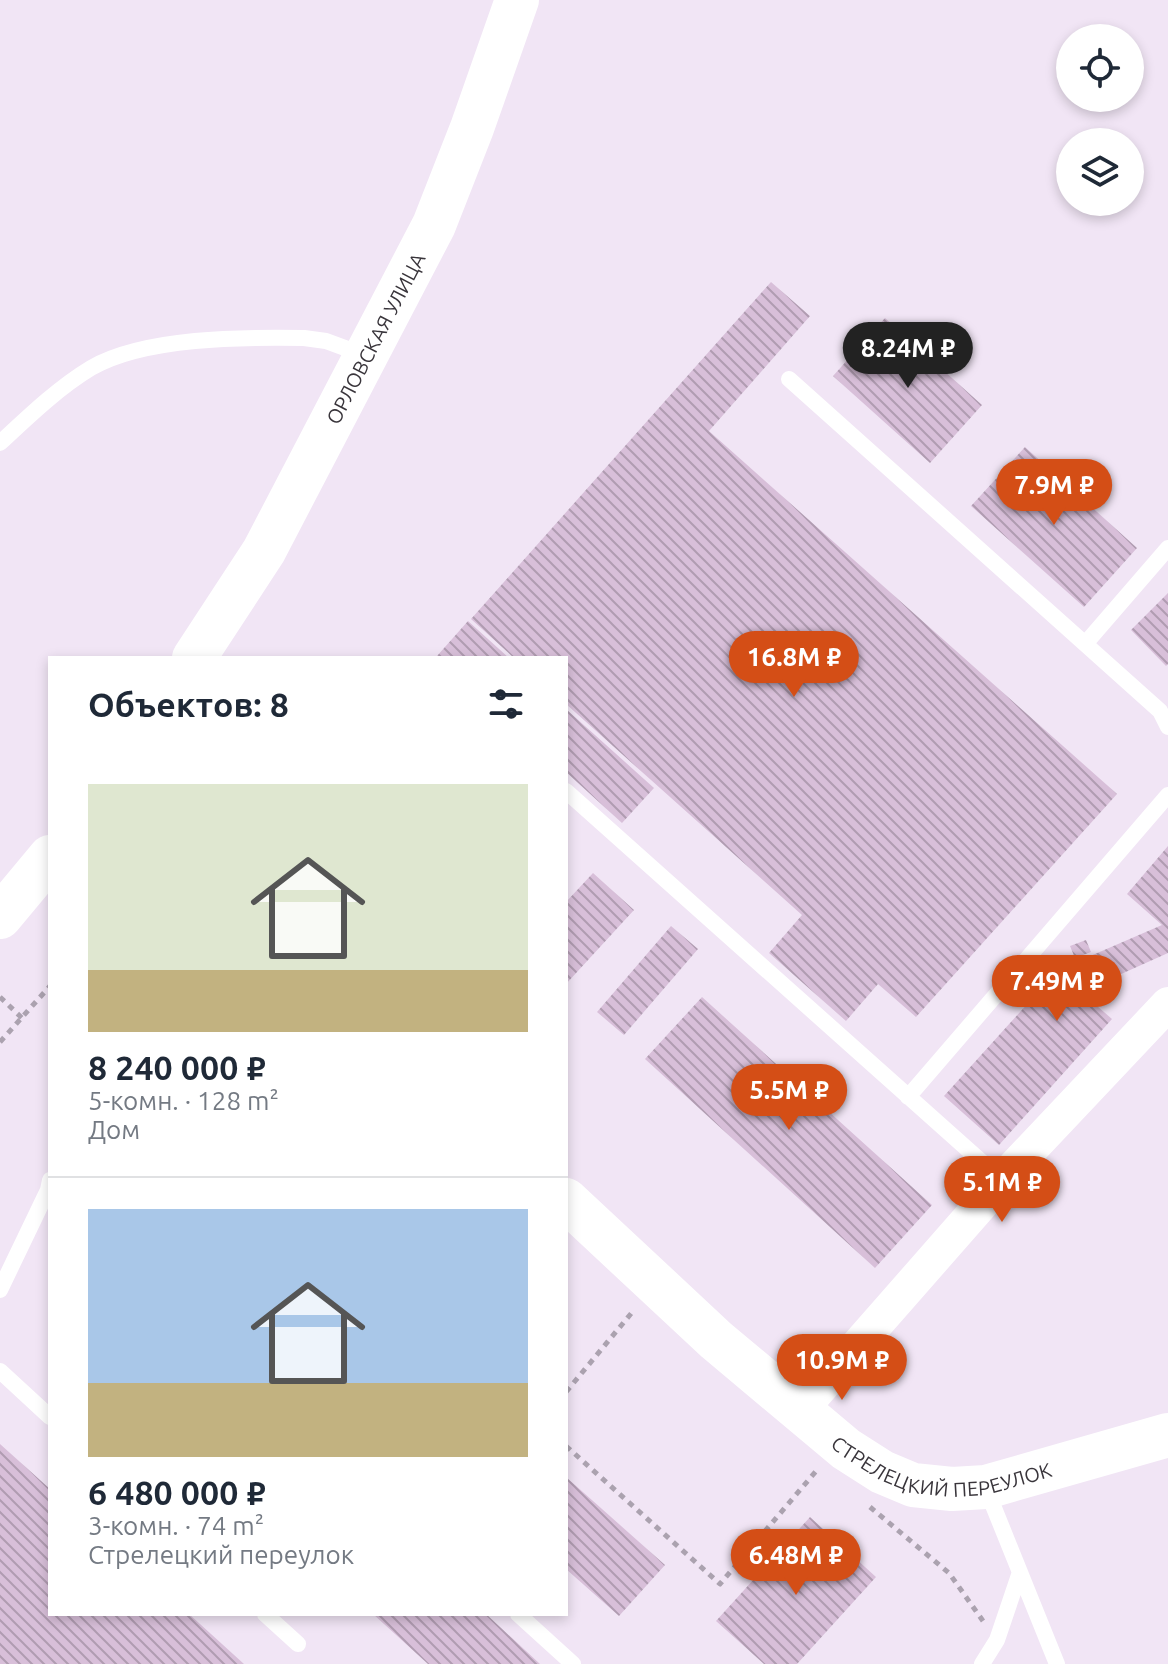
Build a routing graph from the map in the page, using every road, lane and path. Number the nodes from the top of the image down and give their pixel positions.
1 (517, 0) edge
2 (367, 356) junction
3 (789, 379) dead end
4 (0, 443) edge
5 (1168, 548) edge
6 (1085, 644) junction
7 (195, 656) edge
8 (1168, 727) edge
9 (568, 793) edge
10 (1168, 795) edge
11 (48, 859) edge
12 (0, 917) edge
13 (48, 988) edge
14 (0, 997) edge
15 (1168, 1004) edge
16 (22, 1018) junction
17 (0, 1042) edge
18 (908, 1097) junction
19 (1002, 1180) junction
20 (48, 1189) edge
21 (568, 1202) edge
22 (0, 1290) edge
23 (640, 1303) dead end
24 (0, 1371) edge
25 (568, 1390) edge
26 (800, 1411) junction
27 (48, 1415) edge
28 (1168, 1435) edge
29 (568, 1448) edge
30 (821, 1466) dead end
31 (986, 1487) junction
32 (1020, 1572) junction
33 (267, 1616) edge
34 (520, 1616) edge
35 (298, 1644) dead end
36 (573, 1664) edge
37 (982, 1664) edge
38 (1057, 1664) edge

1 - 2 main road, ОРЛОВСКАЯ УЛИЦА
2 - 4 lane
2 - 7 main road, ОРЛОВСКАЯ УЛИЦА
3 - 6 lane
5 - 6 lane
6 - 8 lane
9 - 18 lane
10 - 18 lane
11 - 12 main road
13 - 16 path
14 - 16 path
15 - 19 street
16 - 17 path
18 - 19 lane
19 - 26 street
20 - 22 lane
21 - 26 main road, СТРЕЛЕЦКИЙ ПЕРЕУЛОК
23 - 25 path
24 - 27 lane
26 - 31 main road, СТРЕЛЕЦКИЙ ПЕРЕУЛОК
28 - 31 main road, СТРЕЛЕЦКИЙ ПЕРЕУЛОК
29 - 30 path
31 - 32 lane
32 - 37 lane
32 - 38 lane
33 - 35 lane
34 - 36 lane

